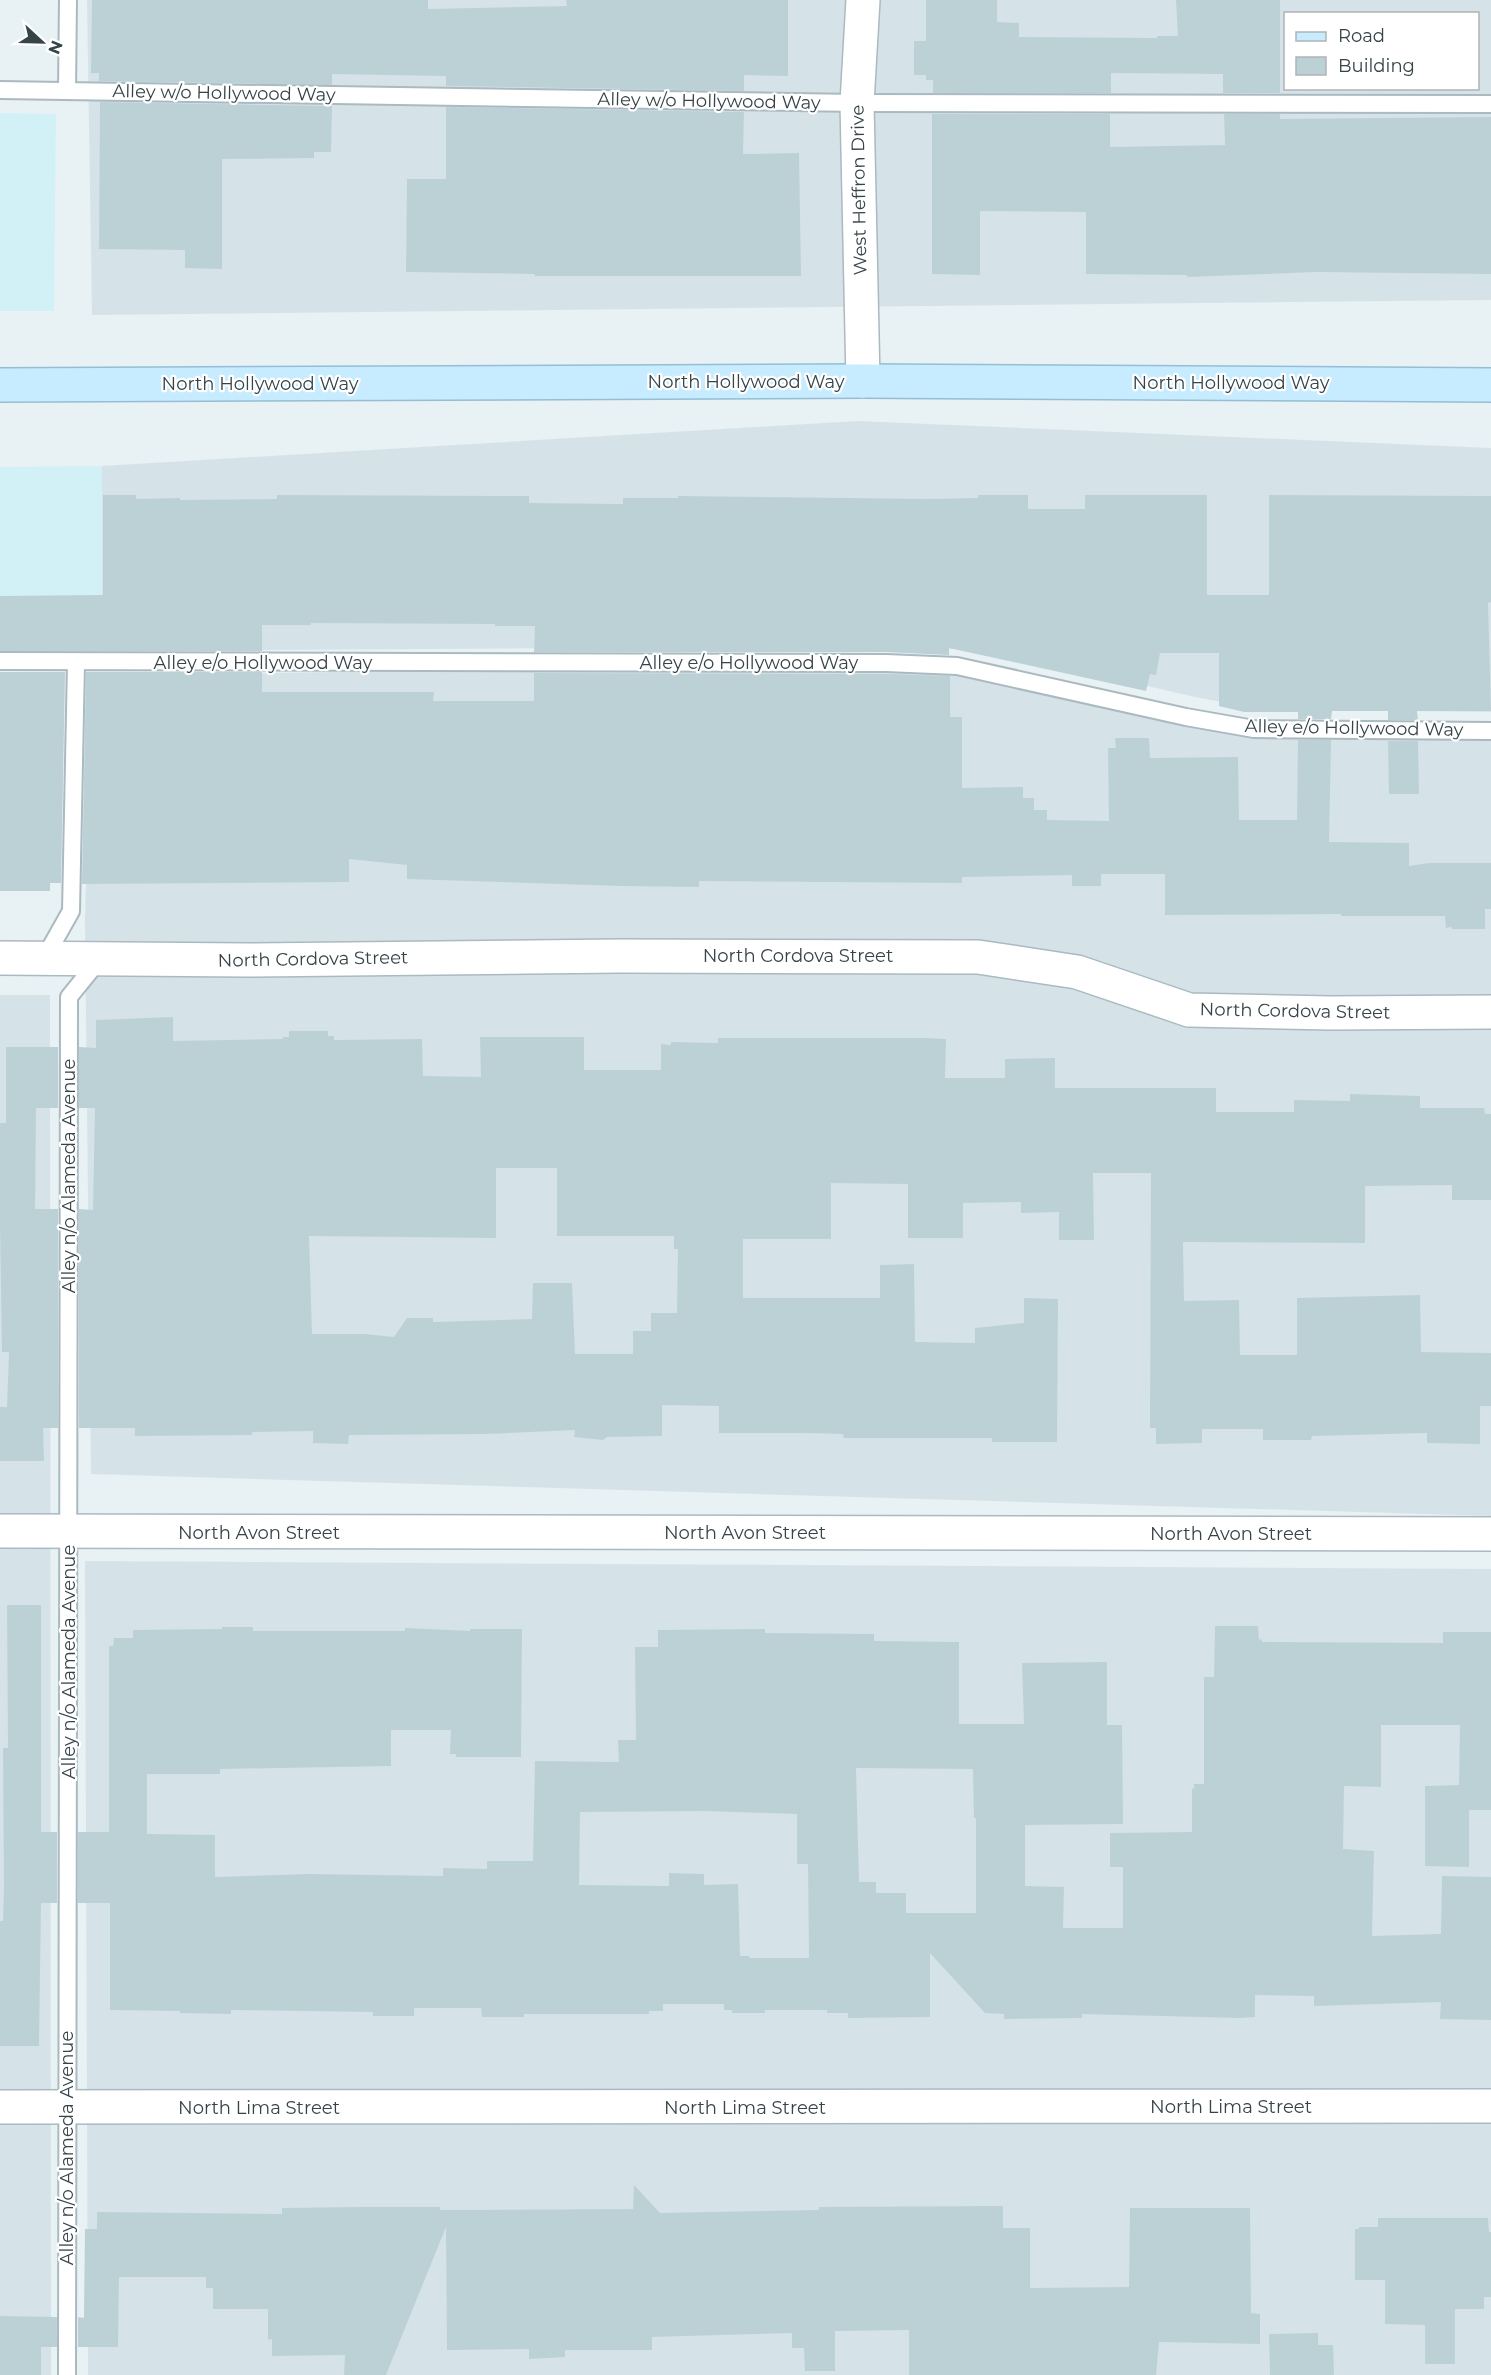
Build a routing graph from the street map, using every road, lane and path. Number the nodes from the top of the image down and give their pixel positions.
1 (68, 0) edge
2 (863, 0) edge
3 (0, 90) edge
4 (67, 90) junction
5 (857, 103) junction
6 (1491, 104) edge
7 (863, 381) junction
8 (0, 385) edge
9 (1491, 385) edge
10 (0, 661) edge
11 (76, 663) junction
12 (1491, 731) edge
13 (0, 958) edge
14 (44, 959) junction
15 (99, 960) junction
16 (1491, 1012) edge
17 (0, 1531) edge
18 (69, 1533) junction
19 (1491, 1534) edge
20 (1491, 2106) edge
21 (0, 2107) edge
22 (67, 2109) junction
23 (67, 2375) edge

1 - 4 lane
2 - 5 street, West Heffron Drive
3 - 4 lane, Alley w/o Hollywood Way
4 - 5 lane, Alley w/o Hollywood Way
5 - 6 lane, Alley w/o Hollywood Way
5 - 7 street, West Heffron Drive
7 - 8 main road, North Hollywood Way
7 - 9 main road, North Hollywood Way
10 - 11 lane, Alley e/o Hollywood Way
11 - 12 lane, Alley e/o Hollywood Way
11 - 14 lane
13 - 14 street
14 - 15 street, North Cordova Street
15 - 16 street, North Cordova Street
15 - 18 lane, Alley n/o Alameda Avenue
17 - 18 street, North Avon Street
18 - 19 street, North Avon Street
18 - 22 lane, Alley n/o Alameda Avenue
20 - 22 street, North Lima Street
21 - 22 street, North Lima Street
22 - 23 lane, Alley n/o Alameda Avenue

